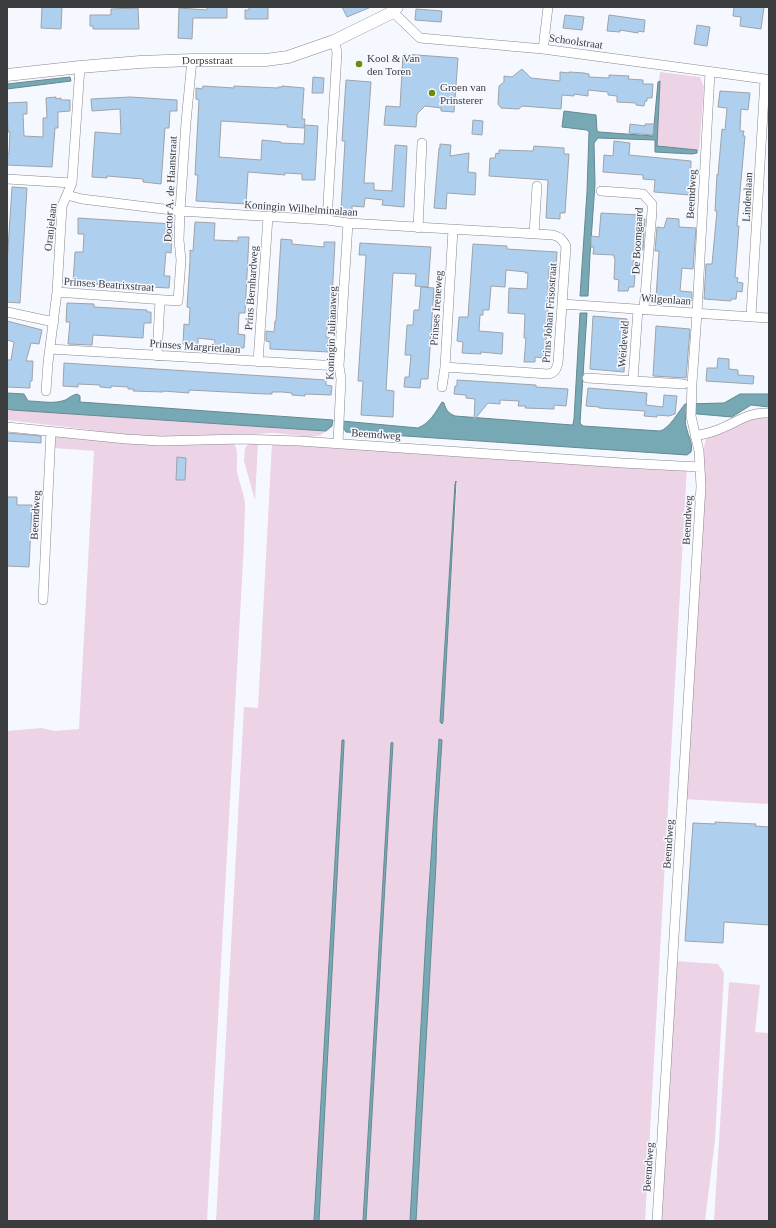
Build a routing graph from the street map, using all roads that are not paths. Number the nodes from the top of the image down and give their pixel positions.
1 (548, 7) edge
2 (395, 9) edge
3 (334, 41) junction
4 (543, 49) junction
5 (192, 60) junction
6 (80, 67) junction
7 (710, 72) junction
8 (7, 75) edge
9 (765, 79) joint
10 (422, 143) dead end
11 (7, 179) edge
12 (72, 182) junction
13 (537, 186) dead end
14 (601, 191) dead end
15 (67, 195) junction
16 (180, 211) junction
17 (268, 217) junction
18 (327, 220) junction
19 (348, 223) junction
20 (418, 228) junction
21 (453, 229) junction
22 (534, 234) junction
23 (563, 241) joint
24 (57, 292) junction
25 (160, 300) junction
26 (562, 304) junction
27 (641, 309) junction
28 (7, 312) edge
29 (697, 313) junction
30 (751, 316) junction
31 (769, 318) edge
32 (54, 322) junction
33 (50, 349) junction
34 (157, 356) junction
35 (258, 362) junction
36 (339, 366) junction
37 (445, 367) junction
38 (587, 378) dead end
39 (633, 380) junction
40 (684, 384) dead end
41 (442, 387) dead end
42 (46, 391) dead end
43 (769, 413) edge
44 (7, 427) edge
45 (51, 431) junction
46 (695, 436) junction
47 (338, 443) junction
48 (700, 468) junction
49 (43, 600) dead end
50 (656, 1221) edge

1 - 4 street
2 - 3 street, Dorpsstraat
2 - 4 street, Schoolstraat
3 - 5 street, Dorpsstraat
3 - 18 street
4 - 7 street, Schoolstraat
5 - 6 street, Dorpsstraat
5 - 16 street, Doctor A. de Haanstraat
6 - 8 street, Dorpsstraat
6 - 12 street, Oranjelaan
7 - 9 street, Schoolstraat
7 - 29 street, Beemdweg
9 - 30 street, Lindenlaan
10 - 20 street
11 - 12 street
12 - 15 street, Oranjelaan
13 - 22 street
14 - 27 street, De Boomgaard
15 - 16 street, Koningin Wilhelminalaan
15 - 24 street, Oranjelaan
16 - 17 street, Koningin Wilhelminalaan
16 - 25 street, Doctor A. de Haanstraat
17 - 18 street, Koningin Wilhelminalaan
17 - 35 street, Prins Bernhardweg
18 - 19 street, Koningin Wilhelminalaan
19 - 20 street, Koningin Wilhelminalaan
19 - 36 street, Koningin Julianaweg
20 - 21 street, Koningin Wilhelminalaan
21 - 22 street, Koningin Wilhelminalaan
21 - 37 street, Prinses Ireneweg
22 - 23 street, Koningin Wilhelminalaan
23 - 26 street, Prins Johan Frisostraat
24 - 25 street, Prinses Beatrixstraat
24 - 32 street, Oranjelaan
25 - 34 street
26 - 27 street, Wilgenlaan
26 - 37 street, Prins Johan Frisostraat
27 - 29 street, Wilgenlaan
27 - 39 street, Weideveld
28 - 32 street
29 - 30 street, Wilgenlaan
29 - 46 street, Beemdweg
30 - 31 street, Wilgenlaan
32 - 33 street, Oranjelaan
33 - 34 street, Prinses Margrietlaan
33 - 42 street, Oranjelaan
34 - 35 street, Prinses Margrietlaan
35 - 36 street, Prinses Margrietlaan
36 - 47 street, Koningin Julianaweg
37 - 41 street, Prinses Ireneweg
38 - 39 street, Weideveld
39 - 40 street, Weideveld
43 - 46 street
44 - 45 street, Beemdweg
45 - 47 street, Beemdweg
45 - 49 street, Beemdweg
46 - 48 street, Beemdweg
47 - 48 street, Beemdweg
48 - 50 street, Beemdweg

